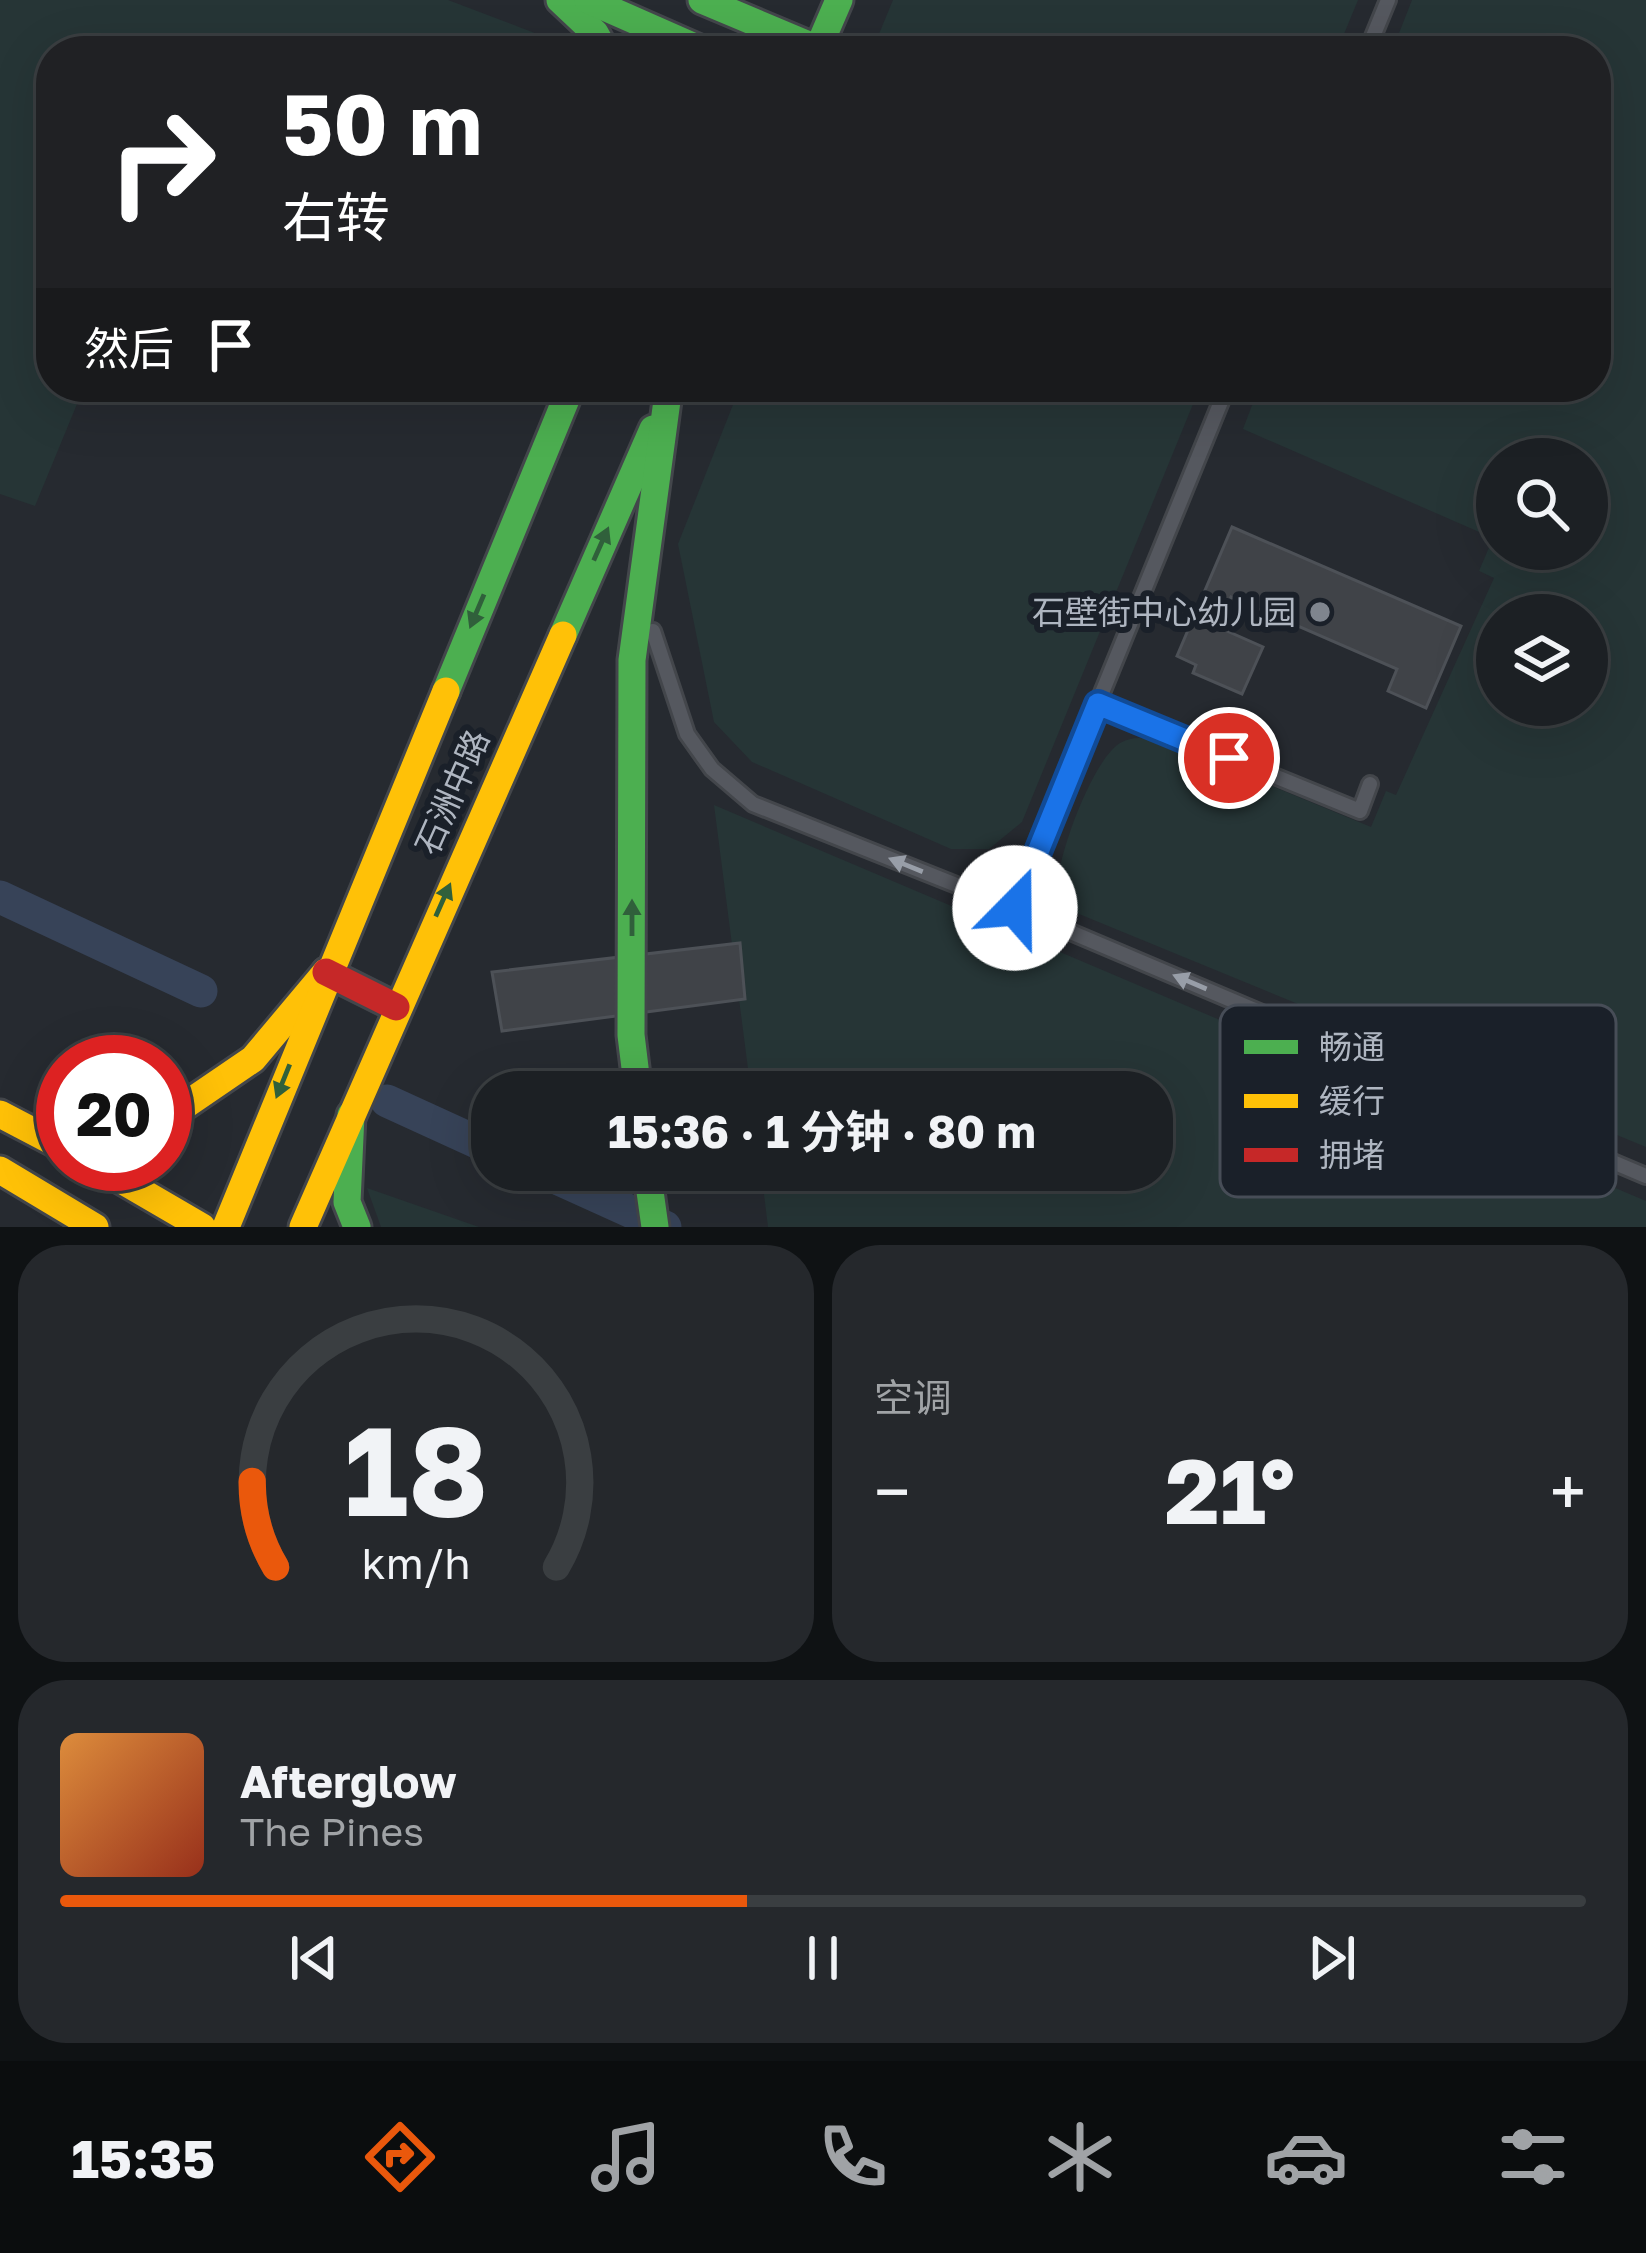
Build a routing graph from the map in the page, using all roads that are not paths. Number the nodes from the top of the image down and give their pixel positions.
1 (560, 0) edge
2 (589, 0) edge
3 (702, 0) edge
4 (839, 0) edge
5 (1388, 0) edge
6 (739, 7) edge
7 (592, 36) edge
8 (670, 36) edge
9 (726, 36) edge
10 (792, 36) edge
11 (824, 36) edge
12 (1373, 36) edge
13 (565, 402) edge
14 (665, 402) edge
15 (668, 402) edge
16 (1221, 402) edge
17 (641, 592) junction
18 (1098, 704) junction
19 (1370, 784) dead end
20 (1015, 908) junction
21 (326, 972) junction
22 (1243, 1005) edge
23 (396, 1007) junction
24 (636, 1071) edge
25 (192, 1101) edge
26 (0, 1114) edge
27 (351, 1115) junction
28 (36, 1131) edge
29 (1616, 1163) edge
30 (0, 1170) edge
31 (1646, 1176) edge
32 (104, 1191) edge
33 (138, 1191) edge
34 (649, 1191) edge
35 (95, 1227) edge
36 (111, 1227) edge
37 (202, 1227) edge
38 (226, 1227) edge
39 (303, 1227) edge
40 (357, 1227) edge
41 (655, 1227) edge

1 - 7 main road
2 - 8 main road
3 - 6 main road
4 - 11 main road
5 - 12 lane
6 - 9 main road
6 - 10 main road
13 -> 21 main road, 石洲中路
23 -> 14 main road, 石洲中路
15 - 17 main road
16 - 18 lane
20 -> 17 lane
24 -> 17 main road
18 - 19 lane
18 - 20 lane
22 -> 20 lane
21 - 23 main road
21 - 25 main road
21 -> 38 main road, 石洲中路
23 - 27 main road, 石洲中路
26 - 28 main road
27 - 39 main road, 石洲中路
27 - 40 main road
31 -> 29 lane
30 - 35 main road
32 - 36 main road
33 - 37 main road
34 - 41 main road

